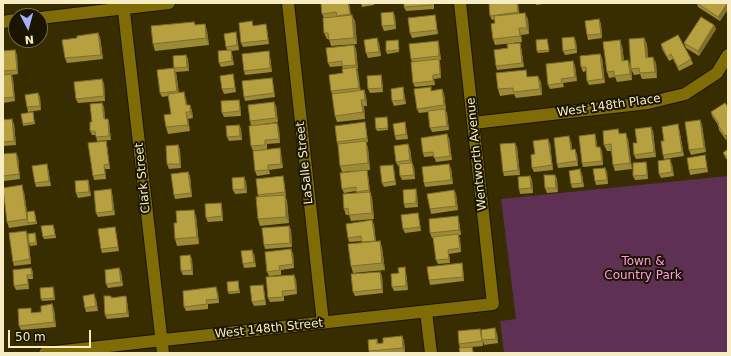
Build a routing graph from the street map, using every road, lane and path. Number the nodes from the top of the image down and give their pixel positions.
1 (169, 3) edge
2 (288, 3) edge
3 (460, 3) edge
4 (124, 6) edge
5 (48, 17) edge
6 (728, 55) edge
7 (473, 123) junction
8 (493, 304) joint
9 (426, 312) junction
10 (322, 323) junction
11 (161, 340) junction
12 (45, 353) edge
13 (163, 353) edge
14 (431, 353) edge

1 - 4 street
2 - 10 street, LaSalle Street
3 - 7 street, Wentworth Avenue
4 - 5 street
4 - 11 street, Clark Street
6 - 7 street, West 148th Place
7 - 8 street, Wentworth Avenue
8 - 9 street, West 148th Street
9 - 10 street, West 148th Street
9 - 14 street
10 - 11 street, West 148th Street
11 - 12 street, West 148th Street
11 - 13 street, Clark Street

